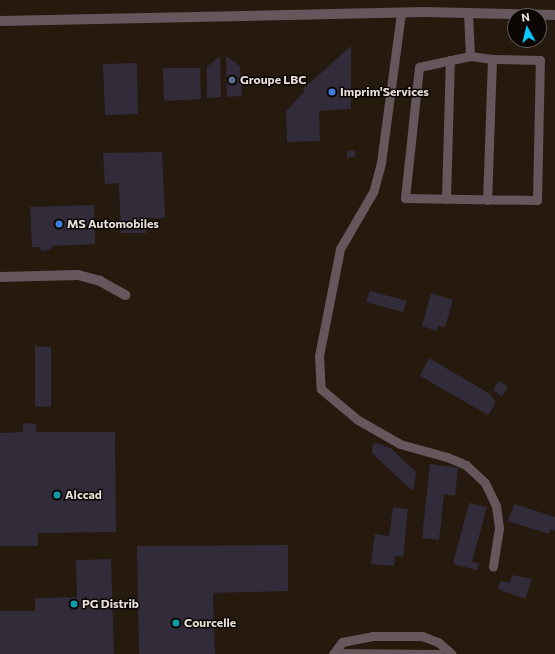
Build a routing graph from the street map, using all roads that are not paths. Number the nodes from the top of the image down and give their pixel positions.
1 (401, 13) junction
2 (468, 13) junction
3 (555, 16) edge
4 (0, 21) edge
5 (470, 56) junction
6 (492, 59) junction
7 (450, 60) junction
8 (446, 199) junction
9 (487, 200) junction
10 (0, 277) edge
11 (125, 295) dead end
12 (493, 567) dead end
13 (333, 653) edge
14 (439, 654) edge
15 (452, 654) edge

1 - 2 street
1 - 4 street
1 - 12 lane
2 - 3 street
2 - 5 lane
5 - 6 lane
5 - 7 lane
6 - 9 lane
6 - 9 lane
7 - 8 lane
7 - 8 lane
8 - 9 lane
10 - 11 street
13 - 14 lane
13 - 15 lane

